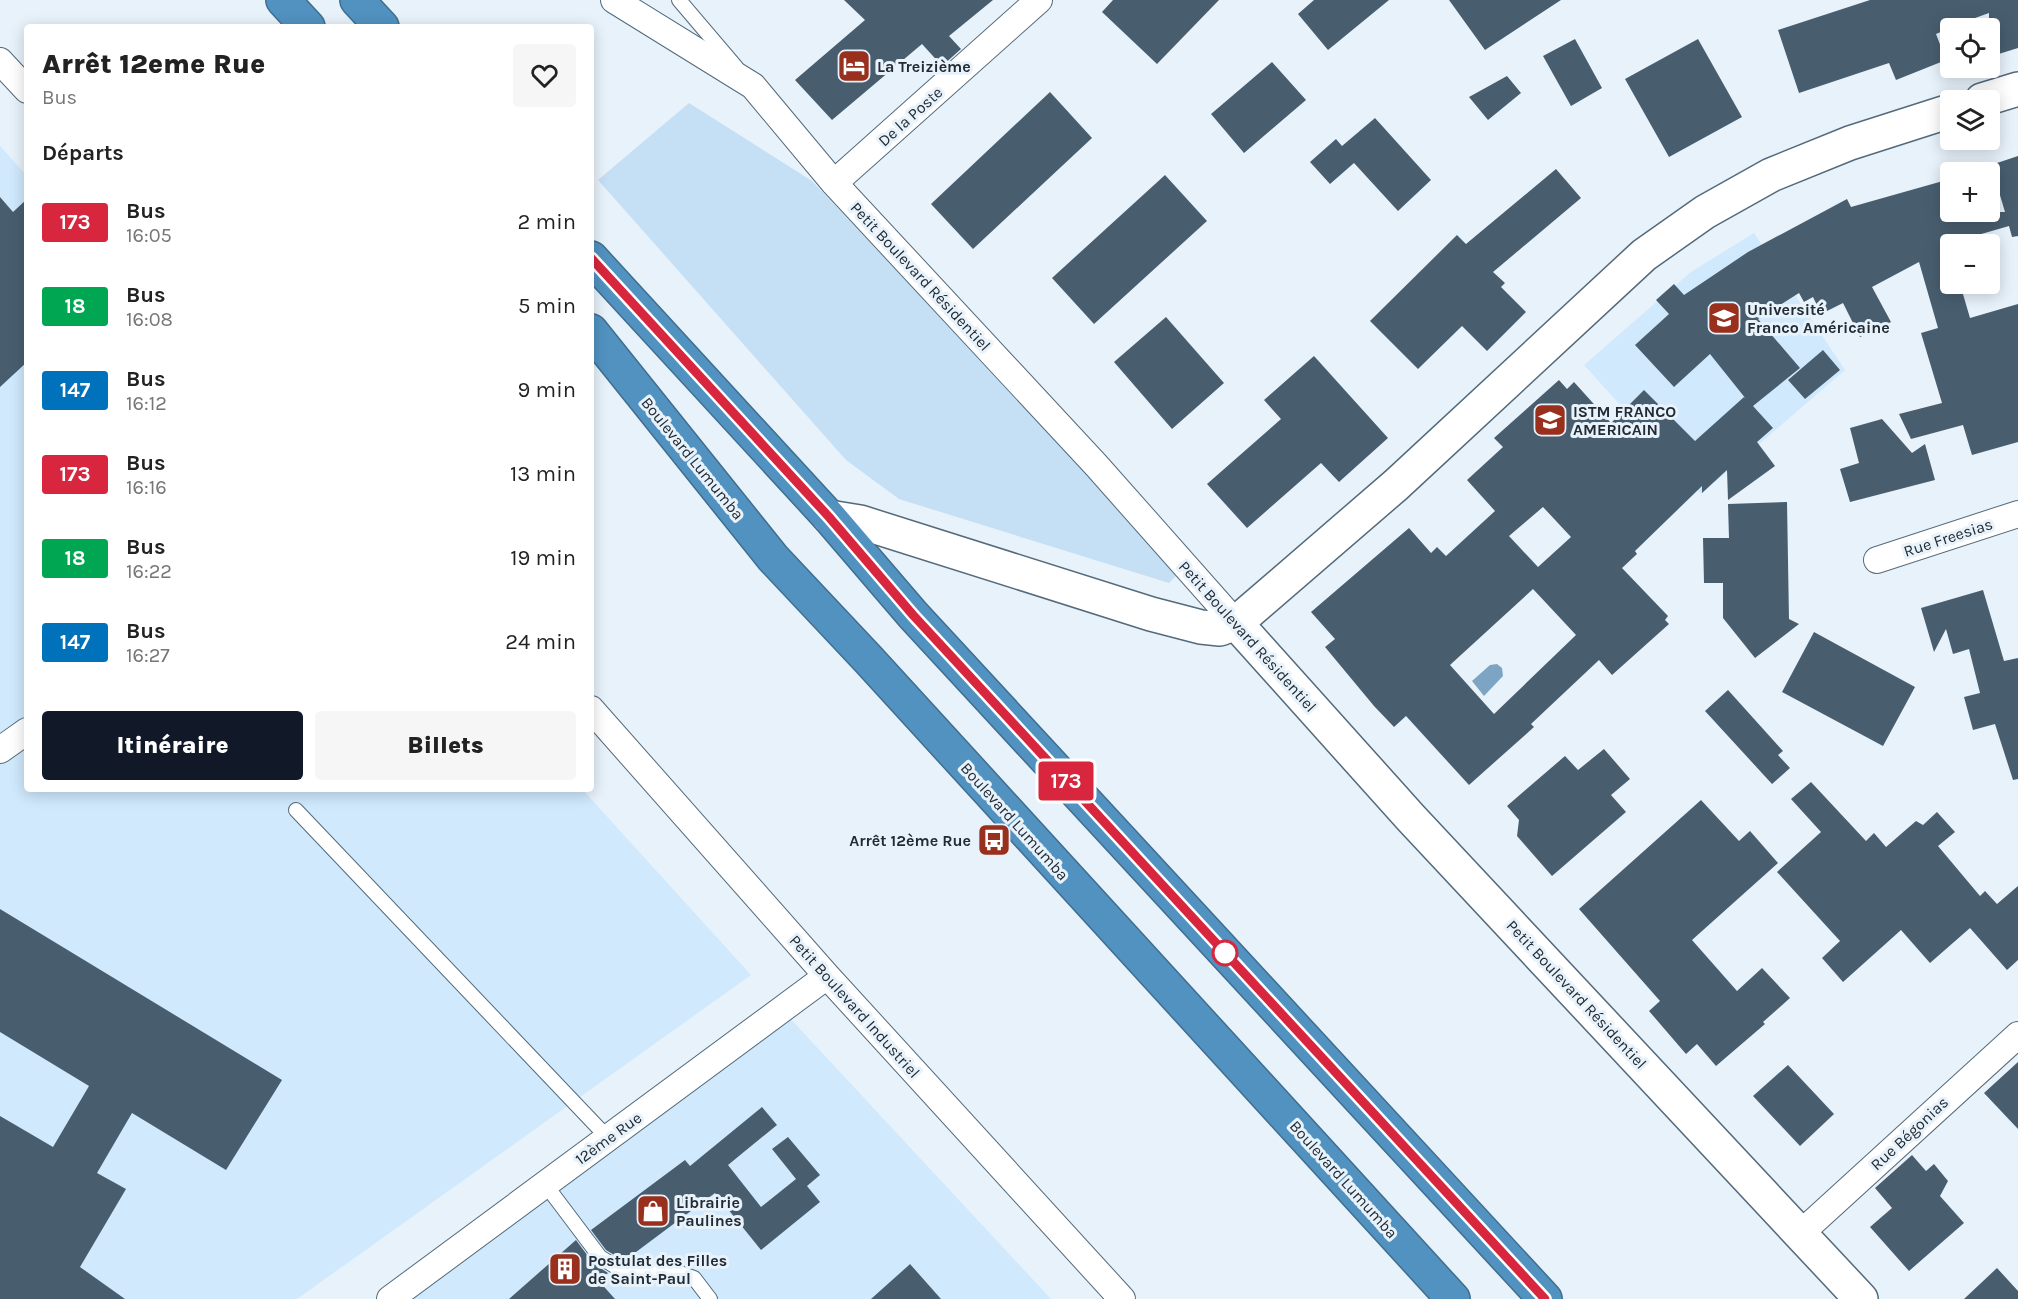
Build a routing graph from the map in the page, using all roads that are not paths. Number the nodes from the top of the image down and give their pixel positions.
1 (283, 0) edge
2 (357, 0) edge
3 (614, 0) edge
4 (679, 0) edge
5 (1040, 0) edge
6 (305, 24) edge
7 (379, 24) edge
8 (0, 60) edge
9 (753, 86) junction
10 (24, 87) edge
11 (2018, 89) edge
12 (2000, 94) edge
13 (1940, 114) edge
14 (834, 183) junction
15 (594, 261) edge
16 (594, 335) edge
17 (2018, 514) edge
18 (829, 517) junction
19 (1877, 560) dead end
20 (1236, 623) junction
21 (594, 713) edge
22 (24, 733) edge
23 (0, 750) edge
24 (296, 810) dead end
25 (827, 976) junction
26 (2018, 1035) edge
27 (608, 1138) junction
28 (545, 1184) junction
29 (1801, 1233) junction
30 (390, 1299) edge
31 (710, 1299) edge
32 (1122, 1299) edge
33 (1453, 1299) edge
34 (1545, 1299) edge
35 (1861, 1299) edge

1 - 6 highway
2 - 7 highway
3 - 9 street, Petit Boulevard Résidentiel
4 - 9 lane
5 - 14 street, De la Poste
8 - 10 street
9 - 14 street, Petit Boulevard Résidentiel
11 - 12 street
13 - 20 street
14 - 20 street, Petit Boulevard Résidentiel
15 - 18 highway
16 - 33 highway, Boulevard Lumumba
17 - 19 street, Rue Freesias
18 - 20 street
18 - 34 highway
20 - 29 street, Petit Boulevard Résidentiel
21 - 25 street, Petit Boulevard Industriel
22 - 23 street
24 - 27 lane
25 - 27 street, 12ème Rue
25 - 32 street, Petit Boulevard Industriel
26 - 29 street, Rue Bégonias
27 - 28 street, 12ème Rue
28 - 30 street, 12ème Rue
28 - 31 lane
29 - 35 street, Petit Boulevard Résidentiel

